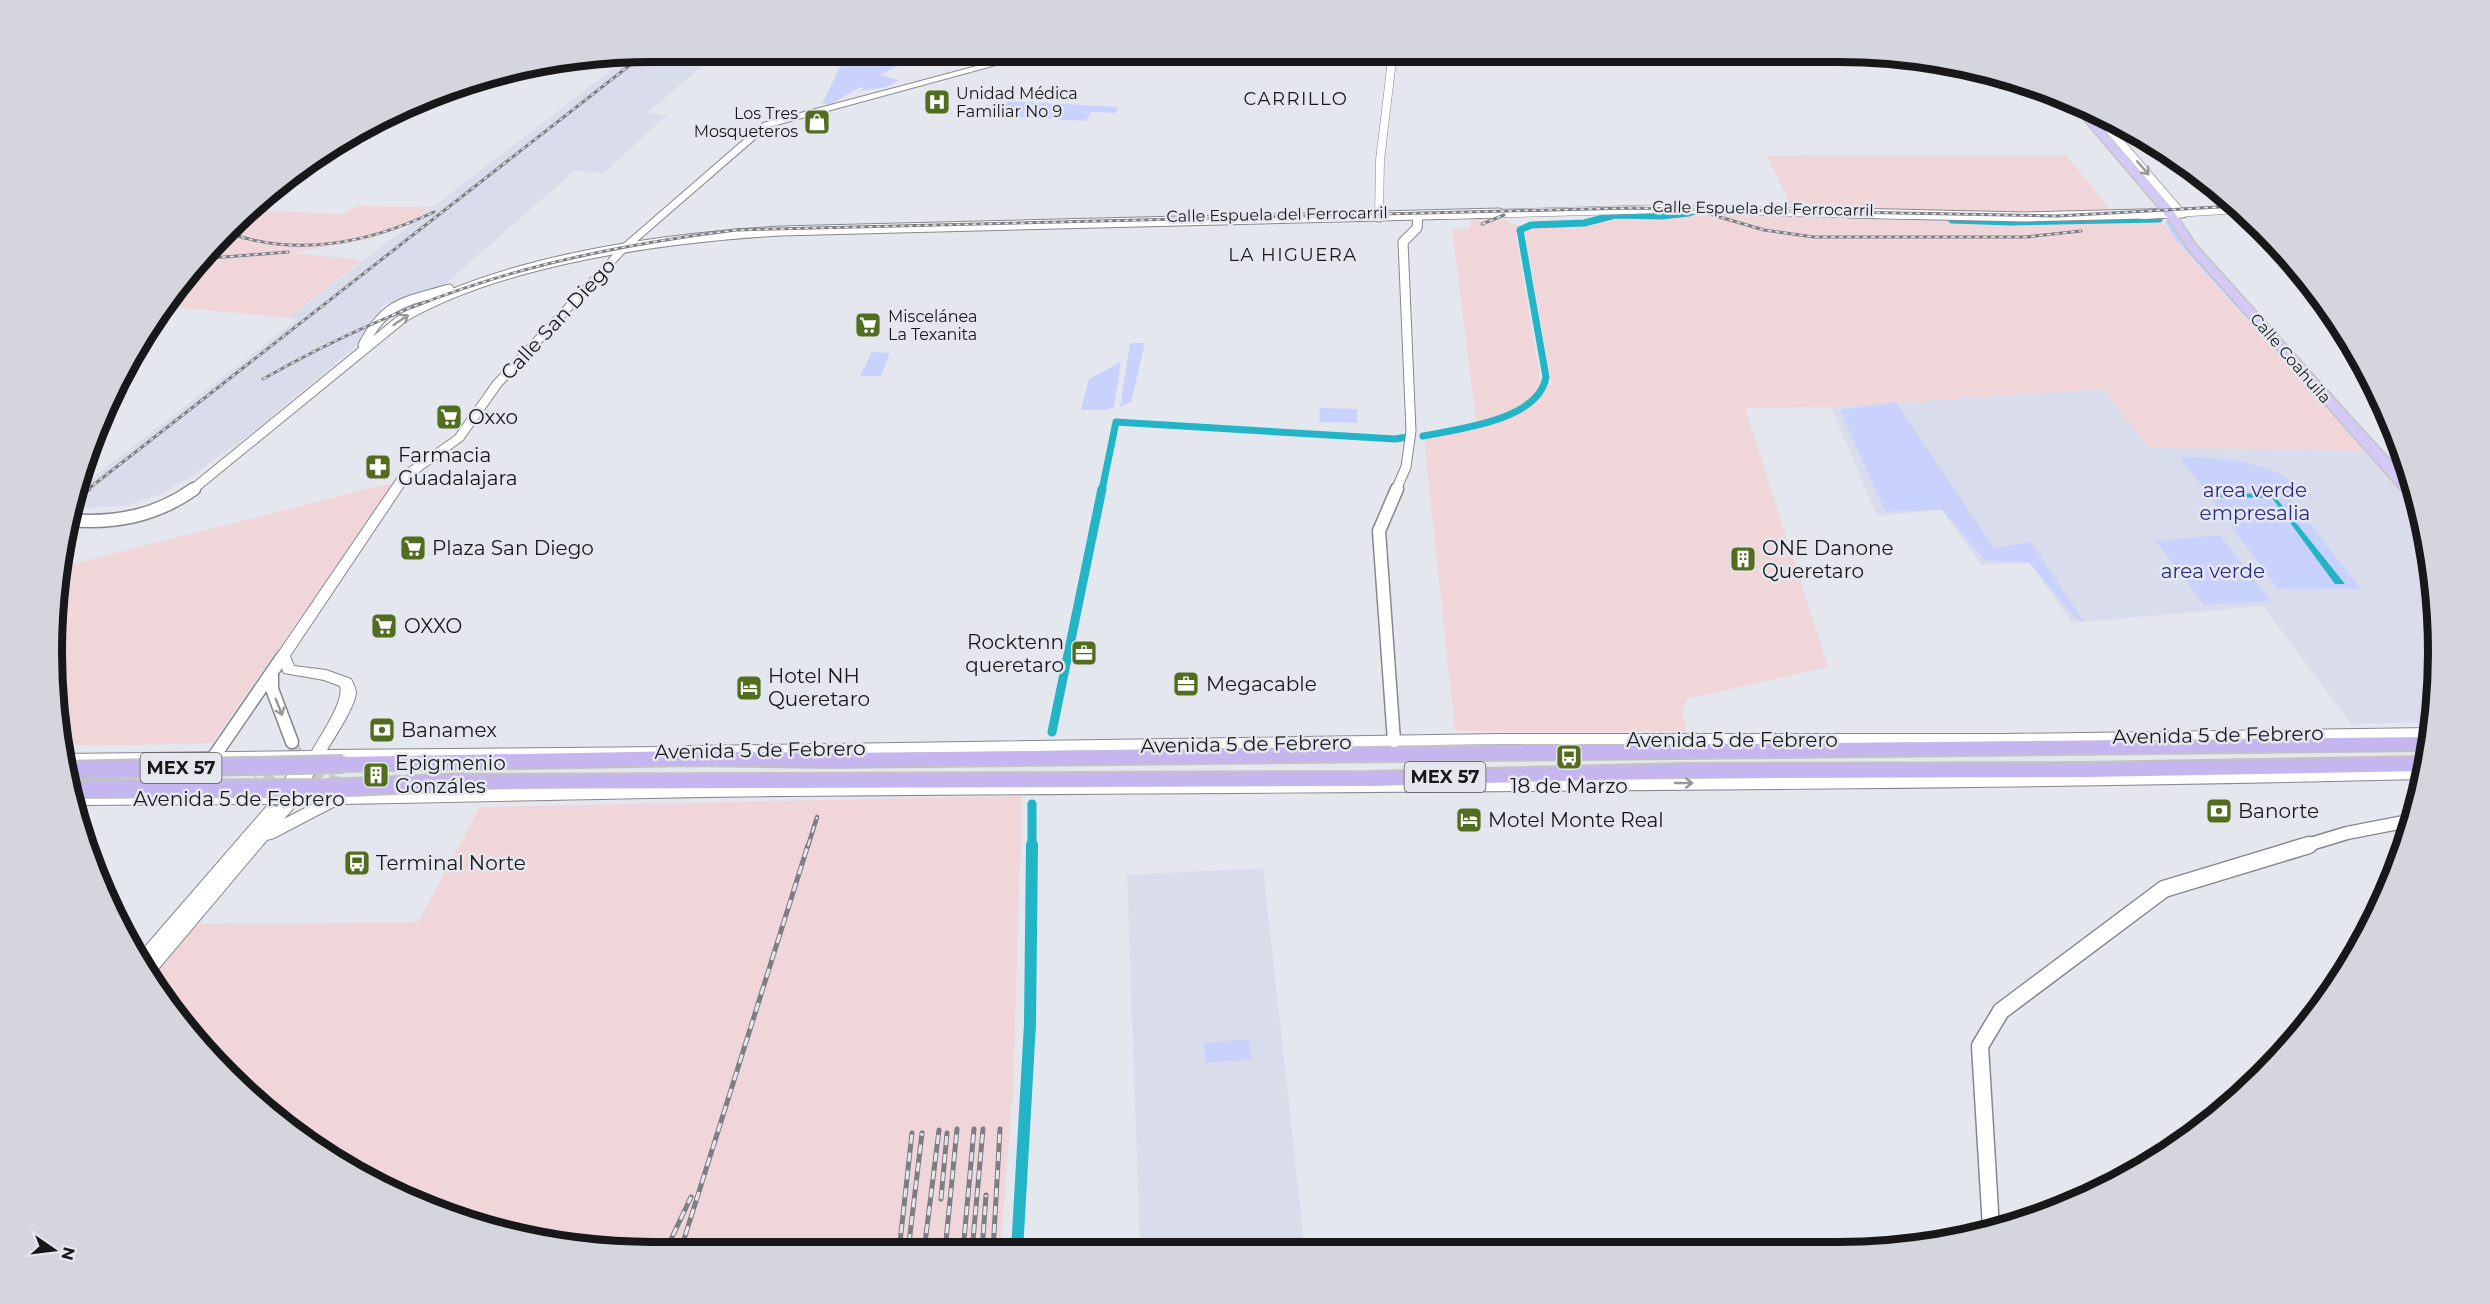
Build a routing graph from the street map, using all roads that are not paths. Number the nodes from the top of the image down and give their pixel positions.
1 (1004, 62) edge
2 (1391, 62) edge
3 (2087, 117) edge
4 (2105, 125) edge
5 (2224, 205) edge
6 (2228, 209) edge
7 (2173, 211) junction
8 (1379, 214) junction
9 (1418, 216) junction
10 (628, 245) junction
11 (355, 356) junction
12 (2397, 464) edge
13 (2404, 484) edge
14 (77, 521) edge
15 (283, 656) junction
16 (272, 671) junction
17 (2422, 733) edge
18 (2239, 735) junction
19 (1903, 739) junction
20 (1394, 741) junction
21 (292, 742) tunnel mouth
22 (2421, 743) edge
23 (2170, 745) junction
24 (1982, 747) junction
25 (769, 751) junction
26 (312, 754) junction
27 (215, 755) junction
28 (690, 758) junction
29 (72, 759) edge
30 (72, 759) edge
31 (232, 761) dead end
32 (2417, 764) edge
33 (2224, 767) junction
34 (1974, 770) junction
35 (74, 771) edge
36 (2416, 773) edge
37 (2185, 779) junction
38 (2056, 780) junction
39 (706, 782) junction
40 (78, 789) edge
41 (786, 790) junction
42 (398, 791) dead end
43 (590, 795) junction
44 (338, 798) junction
45 (81, 799) edge
46 (281, 805) junction
47 (2403, 822) edge
48 (254, 840) junction
49 (147, 956) edge
50 (149, 961) edge
51 (152, 966) edge
52 (1991, 1222) edge

1 - 10 main road, Calle San Diego
2 - 8 street
3 - 7 main road
4 -> 7 street
5 - 7 street, Calle Espuela del Ferrocarril
6 - 7 street
7 - 8 street, Calle Espuela del Ferrocarril
7 - 9 street, Calle Espuela del Ferrocarril
7 - 12 main road, Calle Coahuila
7 - 13 main road, Calle Coahuila
8 - 9 street, Calle Espuela del Ferrocarril
8 - 10 street, Calle Espuela del Ferrocarril
9 - 20 street
11 -> 10 street, Calle Espuela del Ferrocarril
10 - 11 street, Calle Espuela del Ferrocarril
10 - 15 main road, Calle San Diego
11 - 14 street, Calle Espuela del Ferrocarril
15 - 16 street, Calle San Diego
15 - 26 main road
16 -> 21 street
16 - 27 street, Calle San Diego
17 - 18 main road, Avenida 5 de Febrero
18 - 19 main road, Avenida 5 de Febrero
18 - 23 highway
19 - 20 main road, Avenida 5 de Febrero
19 - 24 highway
20 - 25 main road, Avenida 5 de Febrero
22 - 23 highway, Avenida 5 de Febrero / MEX 57
23 - 24 highway, Avenida 5 de Febrero / MEX 57
24 - 28 highway, Avenida 5 de Febrero / MEX 57
25 - 26 main road, Avenida 5 de Febrero
25 - 28 highway
26 - 27 main road, Avenida 5 de Febrero
26 - 46 main road
27 - 29 main road, Avenida 5 de Febrero
28 - 35 highway, Avenida 5 de Febrero / MEX 57, bridge
30 - 31 street
32 - 33 highway, Avenida 5 de Febrero / MEX 57
33 - 34 highway, Avenida 5 de Febrero / MEX 57
33 - 37 highway
34 - 38 highway
34 - 39 highway, Avenida 5 de Febrero / MEX 57
36 - 37 main road, Avenida 5 de Febrero
37 - 38 main road, Avenida 5 de Febrero
41 -> 38 main road, Avenida 5 de Febrero
39 - 40 highway, Avenida 5 de Febrero / MEX 57, bridge
39 - 41 highway
41 - 43 main road, Avenida 5 de Febrero
42 - 43 street
43 - 44 main road, Avenida 5 de Febrero
44 - 46 main road, Avenida 5 de Febrero
44 - 48 main road
45 - 46 main road, Avenida 5 de Febrero
46 - 48 main road
46 - 49 main road
47 - 52 street
48 - 50 street
48 - 51 main road

